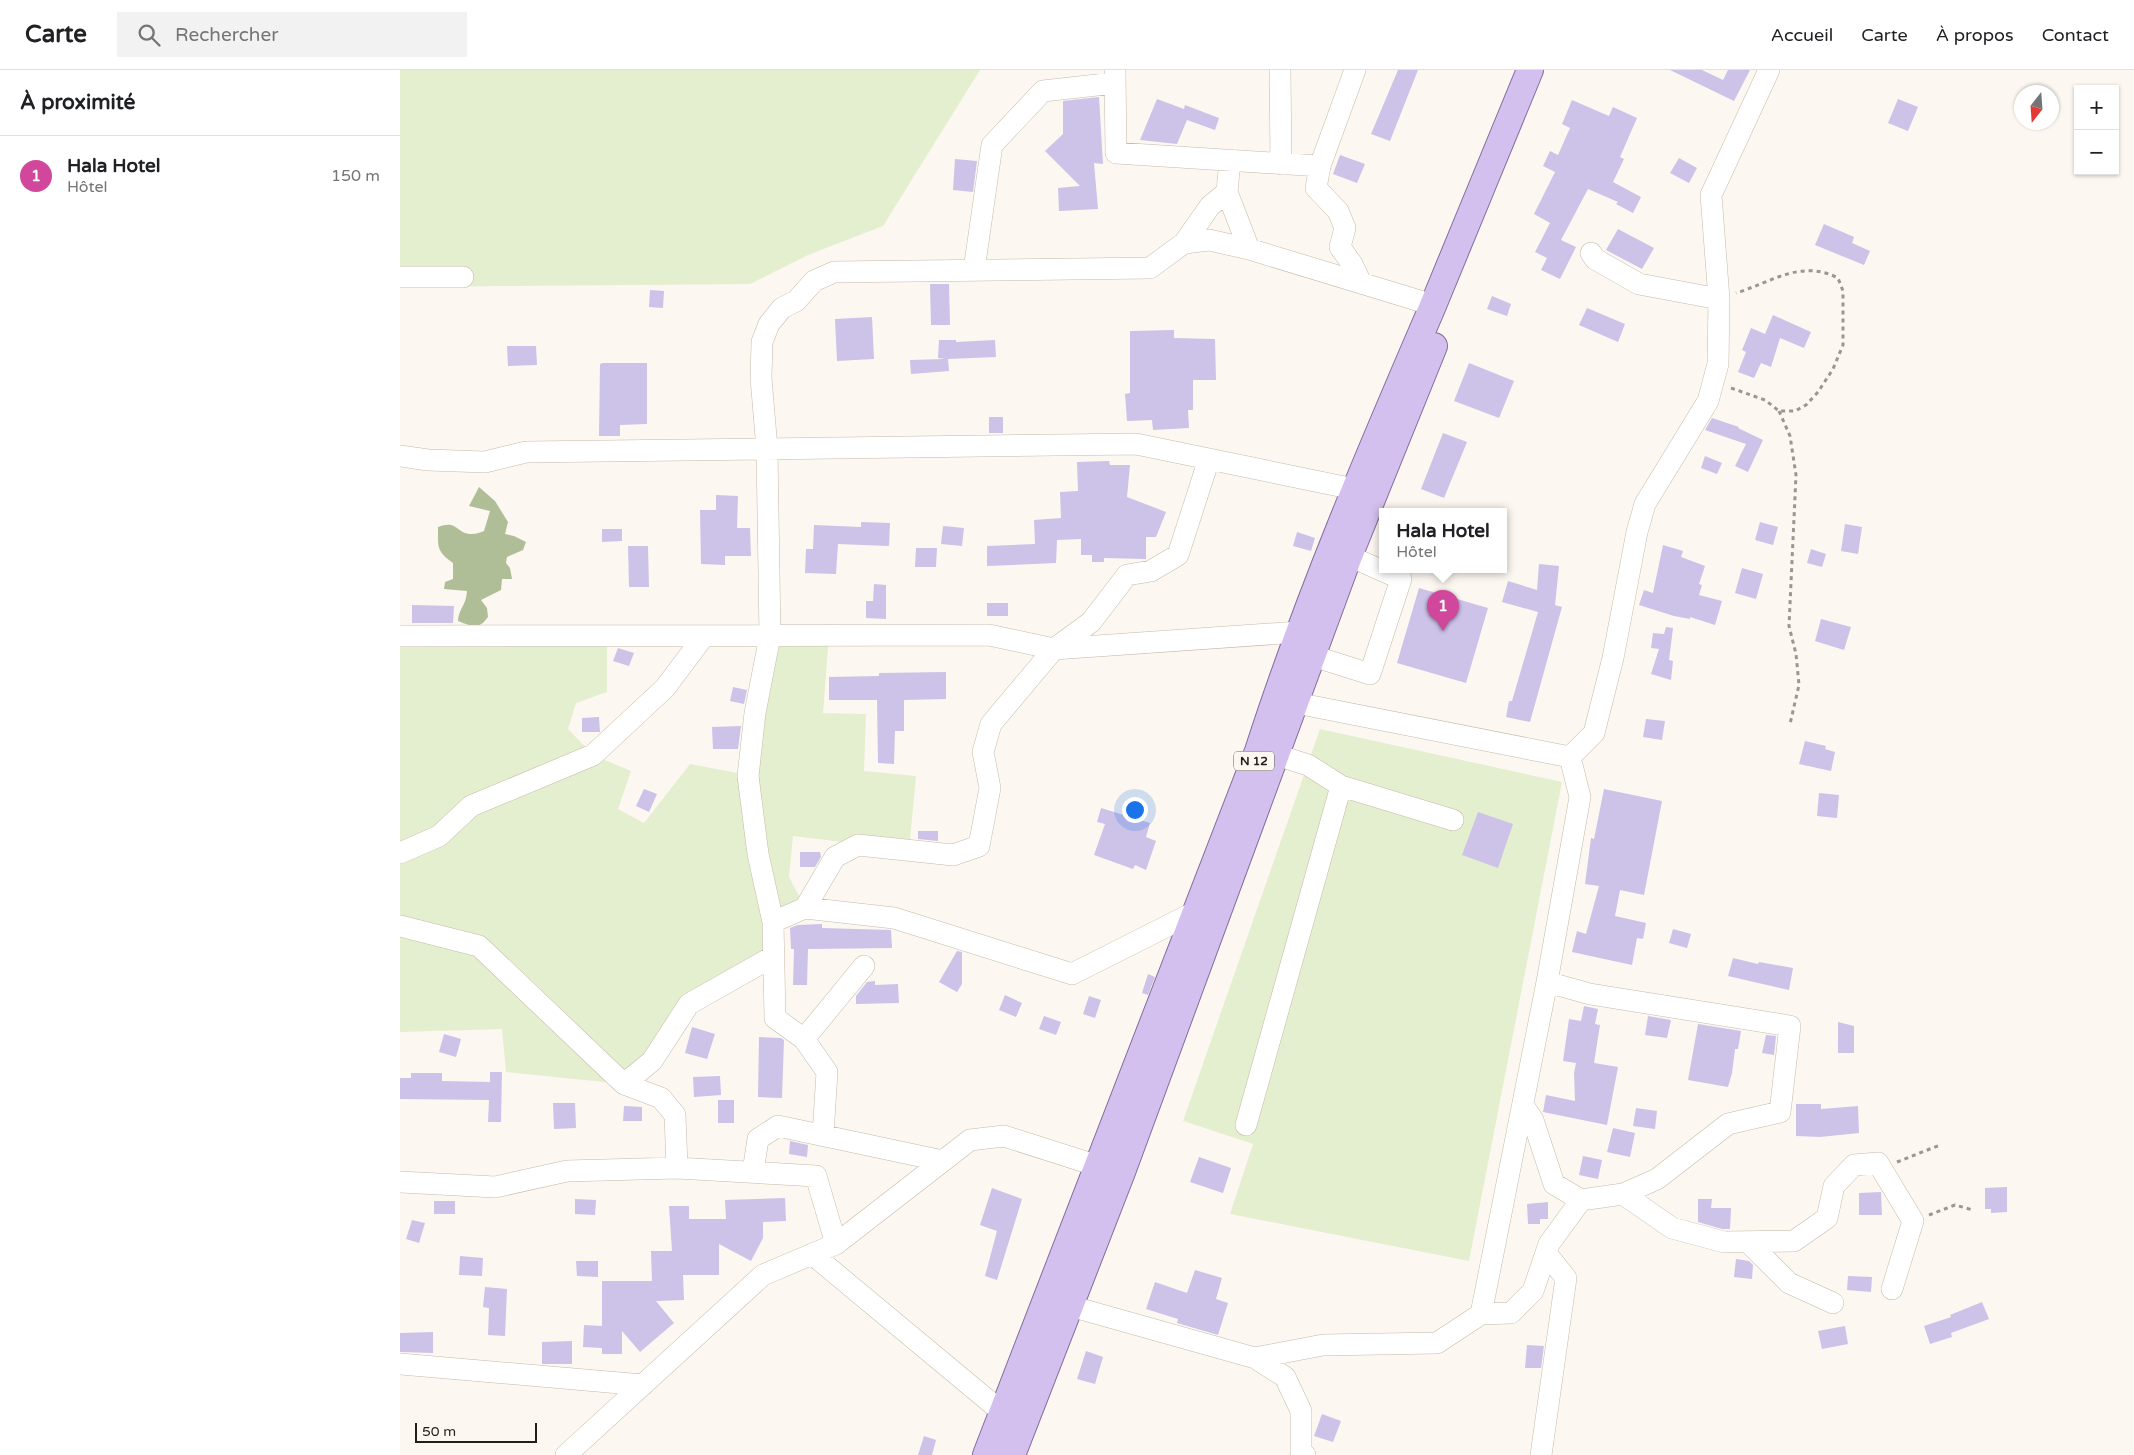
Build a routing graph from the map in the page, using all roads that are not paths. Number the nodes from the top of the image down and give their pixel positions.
1 (1280, 70) edge
2 (1355, 70) edge
3 (1530, 70) edge
4 (1548, 70) edge
5 (1769, 70) edge
6 (1115, 76) edge
7 (1230, 160) junction
8 (1281, 164) junction
9 (1320, 166) junction
10 (1227, 192) junction
11 (1184, 243) junction
12 (1249, 249) junction
13 (1591, 253) dead end
14 (974, 270) junction
15 (400, 277) edge
16 (463, 277) dead end
17 (1361, 283) junction
18 (1719, 298) junction
19 (1433, 305) junction
20 (767, 448) junction
21 (400, 456) edge
22 (1209, 459) junction
23 (1354, 489) junction
24 (1349, 556) junction
25 (1379, 569) edge
26 (1387, 573) edge
27 (1311, 631) junction
28 (400, 636) edge
29 (704, 636) junction
30 (770, 636) junction
31 (1054, 649) junction
32 (1313, 656) junction
33 (1296, 703) junction
34 (1277, 754) junction
35 (1570, 757) junction
36 (1341, 786) junction
37 (1453, 820) dead end
38 (400, 853) edge
39 (1224, 867) junction
40 (805, 908) junction
41 (1195, 912) junction
42 (773, 922) junction
43 (400, 926) edge
44 (774, 956) junction
45 (864, 966) dead end
46 (1547, 982) junction
47 (804, 1039) junction
48 (624, 1084) junction
49 (1523, 1105) junction
50 (1246, 1125) dead end
51 (822, 1135) junction
52 (943, 1160) junction
53 (1098, 1166) junction
54 (677, 1168) junction
55 (753, 1172) junction
56 (400, 1182) edge
57 (1623, 1194) junction
58 (1580, 1200) junction
59 (1748, 1242) junction
60 (836, 1244) junction
61 (1546, 1253) junction
62 (812, 1254) junction
63 (1892, 1289) dead end
64 (1833, 1303) dead end
65 (1070, 1306) junction
66 (1481, 1314) junction
67 (1255, 1358) junction
68 (400, 1364) edge
69 (643, 1385) junction
70 (1002, 1412) junction
71 (566, 1455) edge
72 (986, 1455) edge
73 (1012, 1455) edge
74 (1305, 1455) edge
75 (1541, 1455) edge

1 - 8 street
2 - 9 street
3 - 19 main road, N 12
4 - 24 main road, N 12
5 - 18 street
6 - 7 street
6 - 14 street
7 - 8 street
7 - 10 street
8 - 9 street
9 - 17 street
10 - 11 street
10 - 12 street
11 - 12 street
11 - 14 street
12 - 17 street
13 - 18 street
14 - 20 street
15 - 16 street
17 - 19 street
18 - 35 street
19 - 23 main road, N 12
20 - 21 street
20 - 22 street
20 - 30 street
22 - 23 street
22 - 31 street
23 - 27 main road, N 12
24 - 25 street
24 - 27 main road, N 12
26 - 32 street
27 - 31 street
27 - 32 main road, N 12
27 - 39 main road, N 12
28 - 29 street
29 - 30 street
29 - 38 street
30 - 31 street
30 - 42 street
31 - 40 street
32 - 33 main road, N 12
33 - 34 main road, N 12
33 - 35 street
34 - 36 street
34 - 39 main road, N 12
35 - 46 street
36 - 37 street
36 - 50 street
39 - 41 main road, N 12
39 - 65 main road, N 12
40 - 41 street
40 - 42 street
41 - 53 main road, N 12
42 - 44 street
43 - 48 street
44 - 47 street
44 - 48 street
45 - 47 street
46 - 49 street
46 - 57 street
47 - 51 street
48 - 54 street
49 - 58 street
49 - 66 street
51 - 52 street
51 - 55 street
52 - 53 street
52 - 60 street
53 - 70 main road, N 12
54 - 55 street
54 - 56 street
55 - 60 street
57 - 58 street
57 - 59 street
58 - 61 street
59 - 63 street
59 - 64 street
60 - 62 street
61 - 66 street
61 - 75 street
62 - 69 street
62 - 70 street
65 - 67 street
65 - 73 main road, N 12
66 - 67 street
67 - 74 street
68 - 69 street
69 - 71 street
70 - 72 main road, N 12

